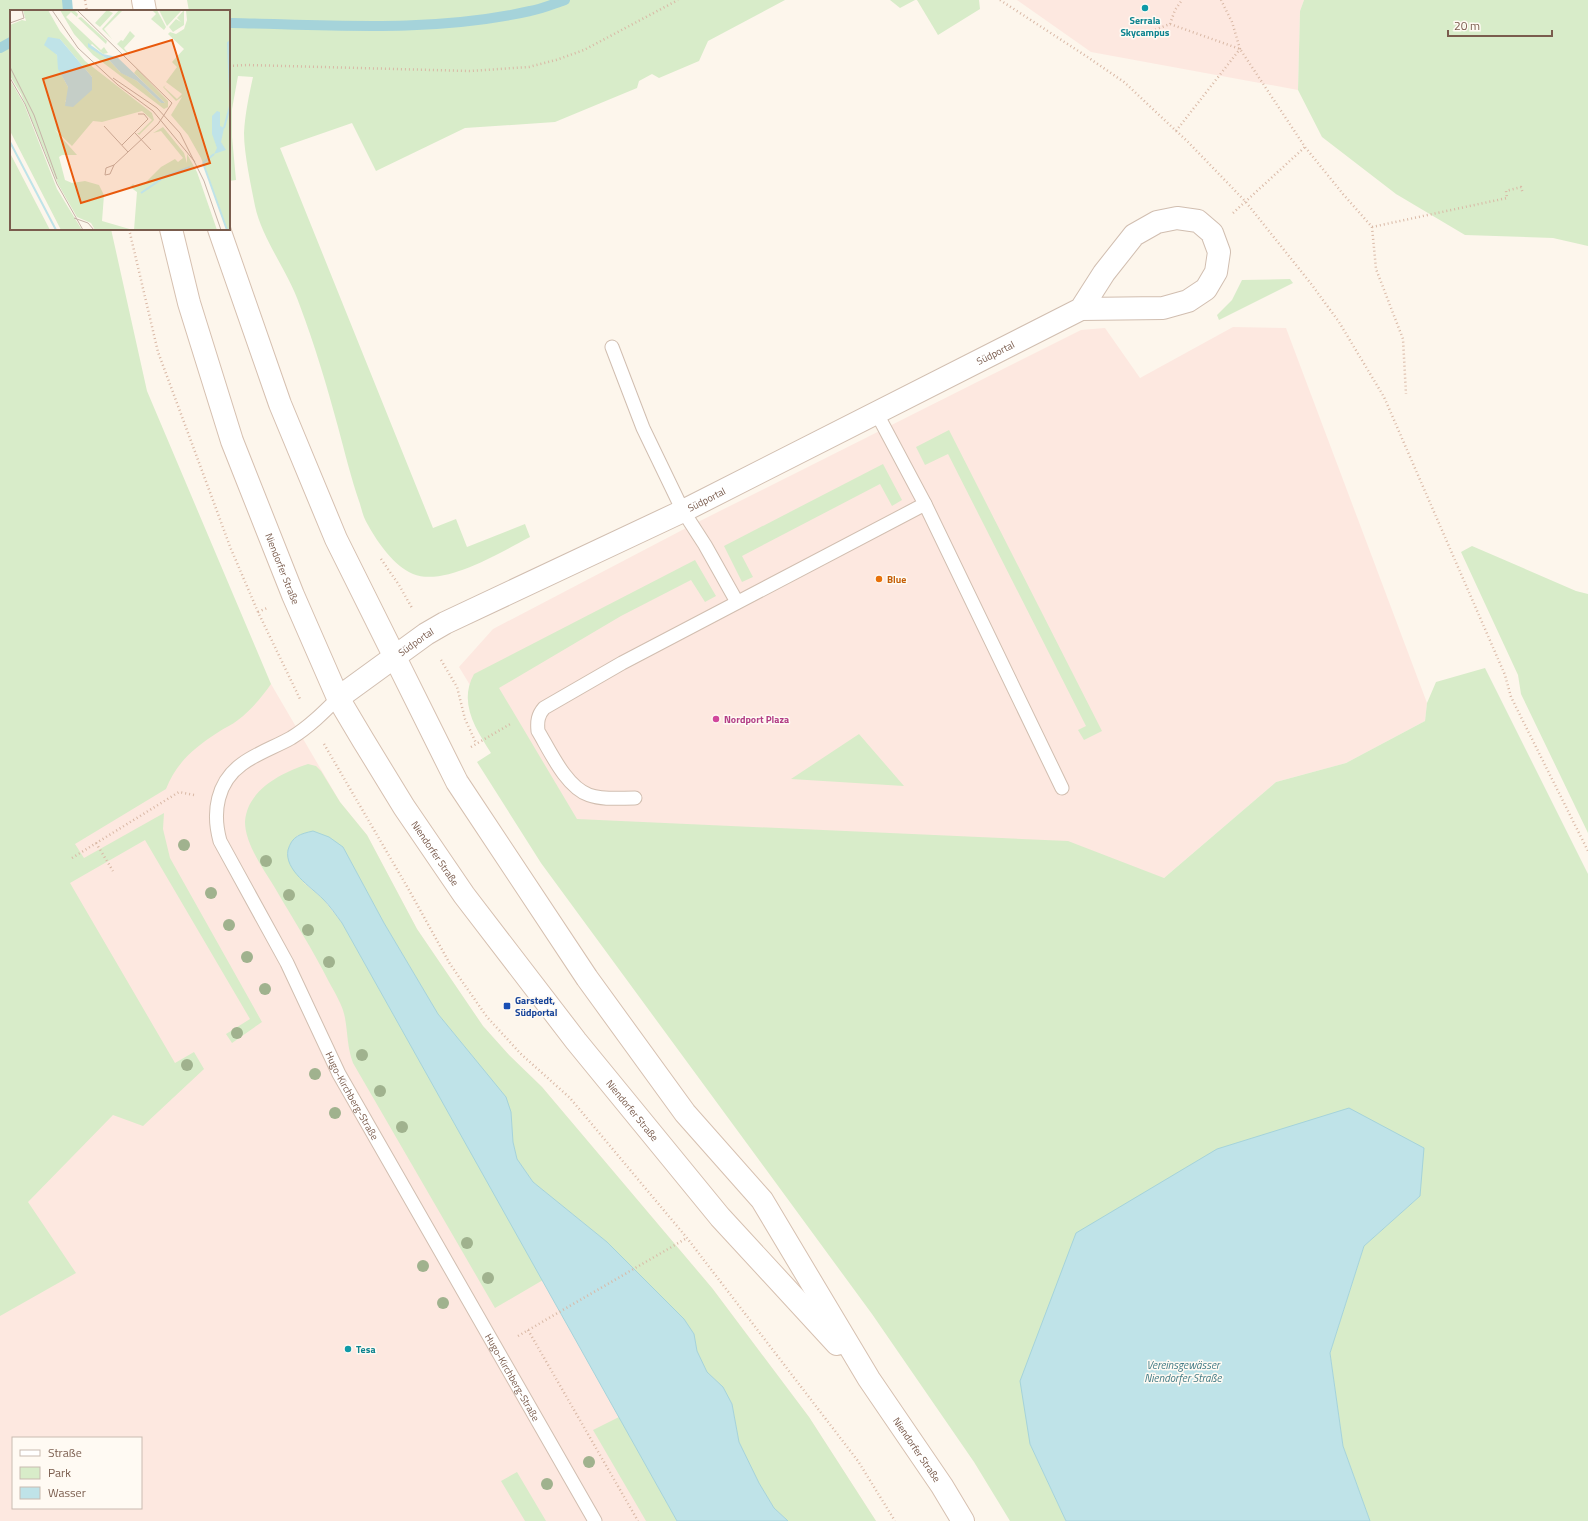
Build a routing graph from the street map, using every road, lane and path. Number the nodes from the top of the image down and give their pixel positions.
1 (85, 0) edge
2 (143, 0) edge
3 (678, 0) edge
4 (1000, 0) edge
5 (1182, 0) edge
6 (1221, 0) edge
7 (87, 10) edge
8 (145, 10) edge
9 (1170, 24) junction
10 (1144, 34) dead end
11 (1240, 49) junction
12 (230, 66) edge
13 (1176, 131) junction
14 (1305, 147) junction
15 (1523, 194) dead end
16 (1245, 201) junction
17 (1230, 215) dead end
18 (1372, 227) junction
19 (172, 230) edge
20 (219, 230) edge
21 (1082, 309) junction
22 (612, 347) dead end
23 (1406, 394) dead end
24 (876, 412) junction
25 (925, 504) junction
26 (683, 511) junction
27 (378, 556) dead end
28 (399, 585) dead end
29 (737, 602) junction
30 (395, 657) junction
31 (452, 680) dead end
32 (338, 698) junction
33 (504, 728) dead end
34 (1062, 788) dead end
35 (218, 798) junction
36 (635, 798) dead end
37 (96, 843) junction
38 (1588, 851) edge
39 (72, 858) dead end
40 (113, 871) dead end
41 (687, 1238) dead end
42 (528, 1330) junction
43 (497, 1348) junction
44 (869, 1379) junction
45 (596, 1521) edge
46 (638, 1521) edge
47 (963, 1521) edge

1 - 7 path
2 - 8 main road
3 - 12 path
4 - 13 path
5 - 9 path
6 - 11 path
9 - 10 path
9 - 11 path
11 - 13 path
11 - 14 path
13 - 16 path
14 - 16 path
14 - 18 path
15 - 18 path
16 - 17 path
16 - 38 path
18 - 23 path
19 - 32 main road, Niendorfer Straße
20 - 30 main road, Niendorfer Straße
21 - 21 main road, Südportal
21 - 24 main road, Südportal
22 - 26 lane
24 - 25 lane
24 - 26 main road, Südportal
25 - 29 lane
25 - 34 lane
26 - 29 lane
26 - 30 main road, Südportal
27 - 28 path
29 - 36 lane
30 - 32 main road, Südportal
30 - 44 main road, Niendorfer Straße
31 - 33 path
32 - 35 lane, Hugo-Kirchberg-Straße
32 - 44 main road, Niendorfer Straße
35 - 37 path
35 - 43 lane, Hugo-Kirchberg-Straße
37 - 39 path
37 - 40 path
41 - 42 path
42 - 43 path
42 - 46 path
43 - 45 lane, Hugo-Kirchberg-Straße
44 - 47 main road, Niendorfer Straße

